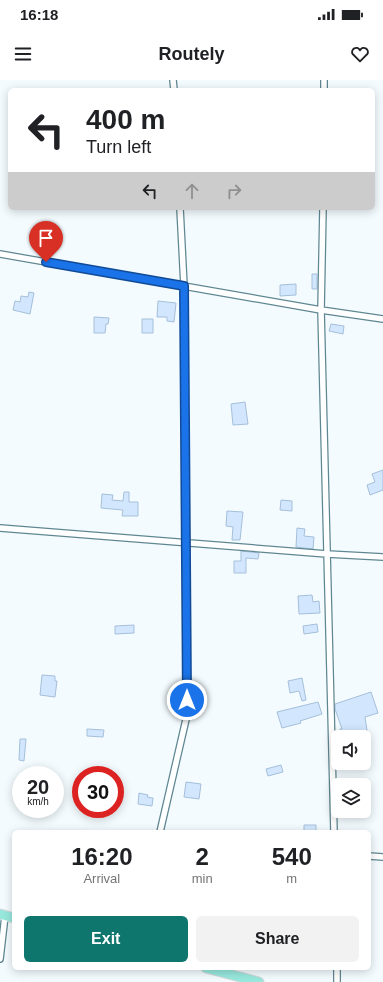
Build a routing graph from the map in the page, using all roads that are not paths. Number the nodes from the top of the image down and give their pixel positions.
1 (180, 210) edge
2 (323, 210) edge
3 (0, 254) edge
4 (184, 286) junction
5 (322, 310) junction
6 (383, 319) edge
7 (0, 528) edge
8 (186, 543) junction
9 (327, 554) junction
10 (383, 557) edge
11 (160, 830) edge
12 (334, 830) edge
13 (371, 856) edge
14 (383, 857) edge
15 (6, 916) edge
16 (0, 958) edge
17 (214, 970) edge
18 (337, 970) edge
19 (259, 982) edge
20 (337, 982) edge

1 - 4 street
2 - 5 street
3 - 4 street
4 - 5 street
4 - 8 street
5 - 6 street
5 - 9 street
7 - 8 street
8 - 9 street
8 - 11 street
9 - 10 street
9 - 12 street
13 - 14 street
15 - 16 street
17 - 19 main road
18 - 20 street

